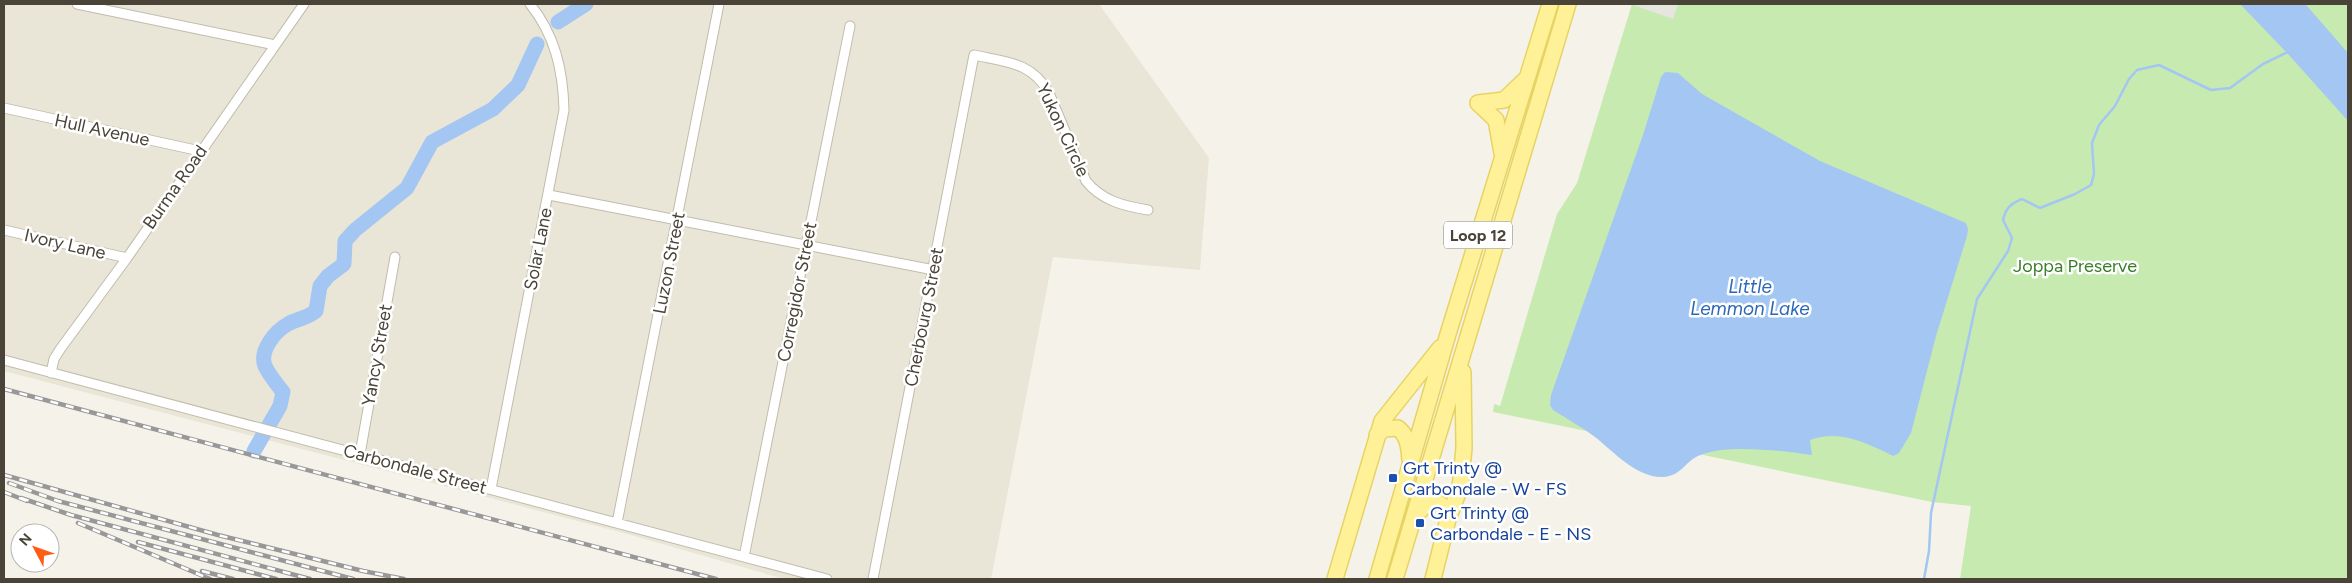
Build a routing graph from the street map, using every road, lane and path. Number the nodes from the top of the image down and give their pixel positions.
1 (77, 4) edge
2 (304, 4) edge
3 (530, 4) edge
4 (719, 4) edge
5 (1550, 4) edge
6 (1568, 4) edge
7 (850, 26) dead end
8 (275, 45) junction
9 (974, 55) joint
10 (1528, 78) junction
11 (4, 108) edge
12 (1515, 117) junction
13 (200, 151) junction
14 (1503, 155) junction
15 (1514, 181) junction
16 (549, 195) junction
17 (1148, 210) dead end
18 (677, 221) junction
19 (4, 230) edge
20 (806, 246) junction
21 (395, 257) dead end
22 (127, 258) junction
23 (934, 270) junction
24 (1448, 334) junction
25 (1464, 351) junction
26 (4, 360) edge
27 (51, 372) junction
28 (1377, 435) junction
29 (360, 454) junction
30 (1410, 467) junction
31 (491, 489) junction
32 (1414, 517) junction
33 (1448, 519) junction
34 (617, 522) junction
35 (744, 557) junction
36 (826, 579) edge
37 (873, 579) edge
38 (1335, 579) edge
39 (1377, 579) edge
40 (1395, 579) edge
41 (1433, 579) edge

1 - 8 street
2 - 8 street, Burma Road
3 - 16 street, Solar Lane
4 - 18 street, Luzon Street
5 - 10 main road, Loop 12
6 - 15 main road, Loop 12
7 - 20 street, Corregidor Street
8 - 13 street, Burma Road
9 - 17 street, Yukon Circle
9 - 23 street, Cherbourg Street
10 - 12 main road, Loop 12
10 - 14 main road
11 - 13 street, Hull Avenue
12 - 14 main road, Loop 12
12 - 15 main road
13 - 22 street, Burma Road
14 - 24 main road, Loop 12
15 - 25 main road, Loop 12
16 - 18 street
16 - 31 street, Solar Lane
18 - 20 street
18 - 34 street, Luzon Street
19 - 22 street, Ivory Lane
20 - 23 street
20 - 35 street, Corregidor Street
21 - 29 street, Yancy Street
22 - 27 street, Burma Road
23 - 37 street, Cherbourg Street
24 - 28 main road
24 - 30 main road, Loop 12
25 - 32 main road, Loop 12
25 - 33 main road
26 - 27 street, Carbondale Street
27 - 29 street, Carbondale Street
28 - 30 main road
28 - 38 main road
29 - 31 street, Carbondale Street
30 - 39 main road, Loop 12
31 - 34 street, Carbondale Street
32 - 33 main road
32 - 40 main road, Loop 12
33 - 41 main road
34 - 35 street, Carbondale Street
35 - 36 street, Carbondale Street

